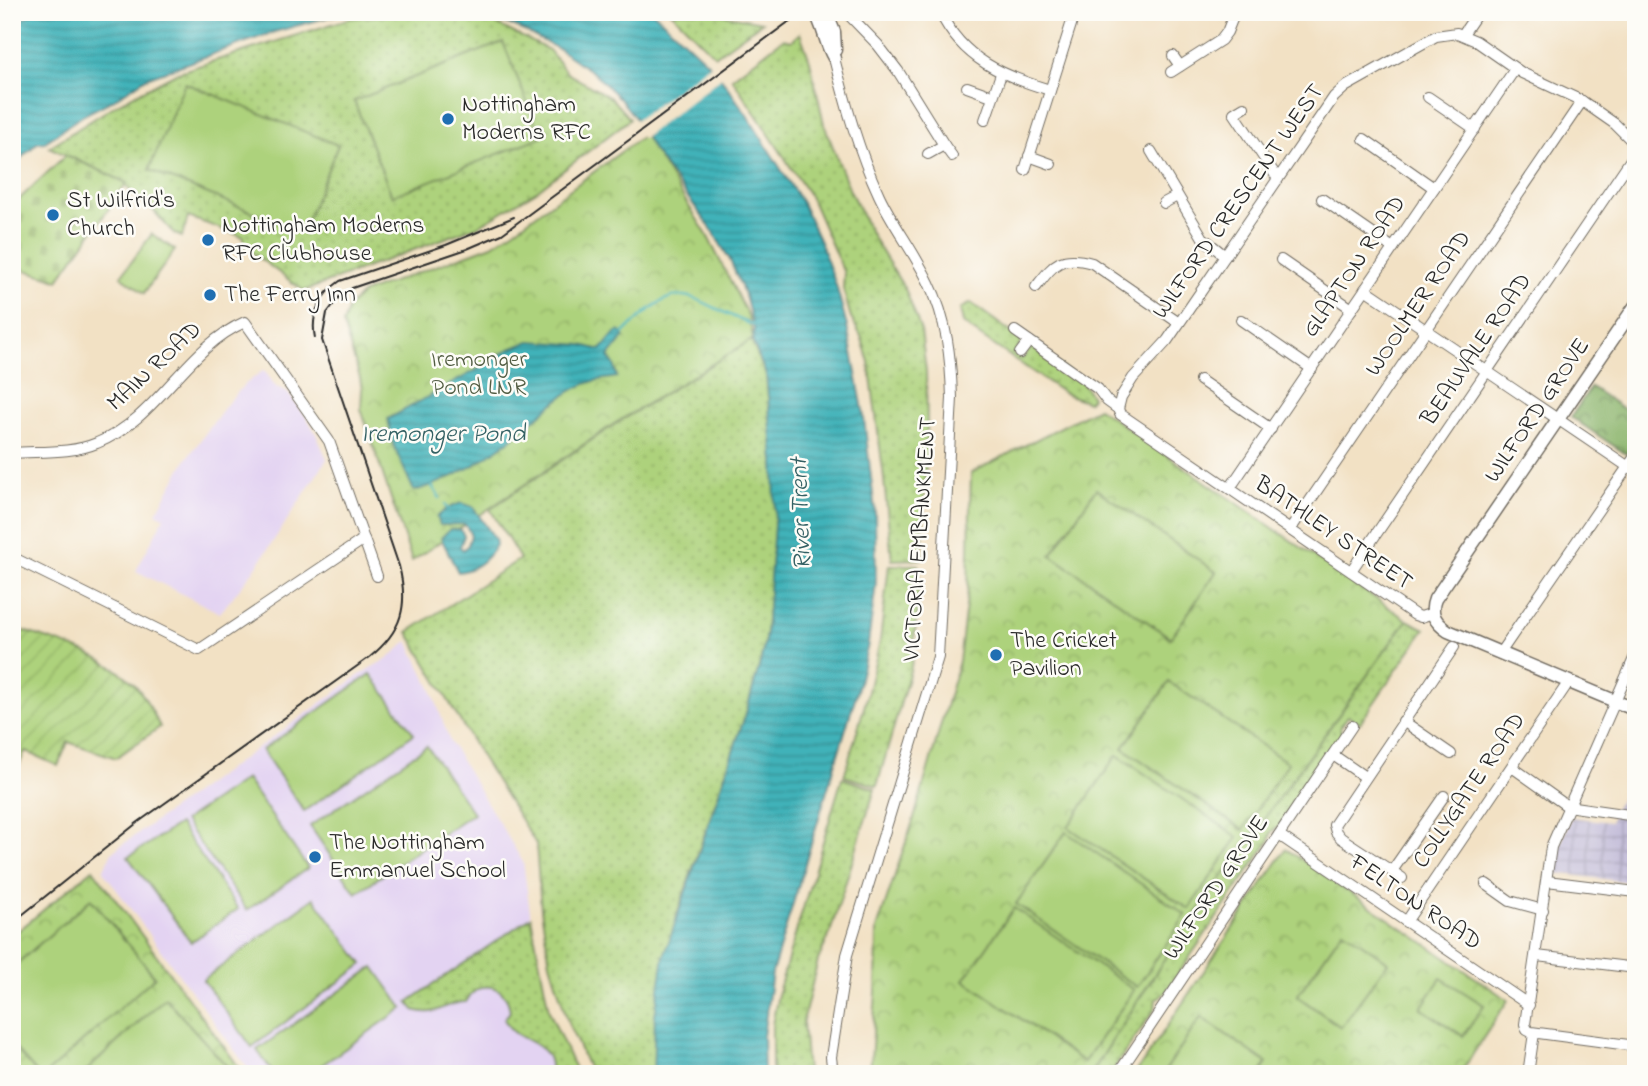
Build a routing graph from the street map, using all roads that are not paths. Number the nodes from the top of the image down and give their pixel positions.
1 (815, 12) edge
2 (940, 12) edge
3 (1075, 12) edge
4 (1235, 12) edge
5 (1478, 12) edge
6 (848, 13) edge
7 (827, 20) edge
8 (1463, 34) junction
9 (1172, 55) dead end
10 (834, 58) joint
11 (1515, 69) junction
12 (1001, 74) junction
13 (967, 87) dead end
14 (1050, 90) junction
15 (992, 96) junction
16 (1428, 97) dead end
17 (1582, 101) junction
18 (1244, 107) dead end
19 (985, 120) dead end
20 (1475, 129) junction
21 (1364, 139) dead end
22 (944, 145) junction
23 (1636, 145) edge
24 (1152, 151) dead end
25 (1636, 152) edge
26 (929, 154) dead end
27 (951, 156) dead end
28 (1029, 156) junction
29 (1051, 163) dead end
30 (1025, 170) dead end
31 (1278, 179) junction
32 (1434, 188) junction
33 (1177, 195) junction
34 (1322, 199) dead end
35 (1164, 203) dead end
36 (1393, 248) junction
37 (1225, 256) junction
38 (1281, 260) dead end
39 (1035, 287) dead end
40 (1365, 289) junction
41 (1636, 305) edge
42 (1352, 309) junction
43 (1241, 320) dead end
44 (1179, 323) junction
45 (1427, 329) junction
46 (1015, 331) dead end
47 (1029, 341) junction
48 (1020, 353) dead end
49 (1312, 369) junction
50 (1488, 371) junction
51 (1200, 380) dead end
52 (1118, 409) junction
53 (1558, 418) junction
54 (1270, 429) junction
55 (12, 453) edge
56 (1636, 455) edge
57 (1632, 469) edge
58 (1230, 488) junction
59 (1290, 530) junction
60 (364, 539) junction
61 (12, 557) edge
62 (1351, 571) junction
63 (377, 576) dead end
64 (1433, 613) junction
65 (1454, 646) dead end
66 (1500, 653) junction
67 (1636, 654) edge
68 (1568, 683) junction
69 (1615, 702) junction
70 (1636, 710) edge
71 (1403, 721) junction
72 (1352, 726) dead end
73 (1451, 754) dead end
74 (1333, 755) junction
75 (1512, 766) junction
76 (1365, 777) junction
77 (1444, 796) dead end
78 (1567, 806) junction
79 (1636, 816) edge
80 (1279, 835) junction
81 (1392, 871) junction
82 (1402, 878) dead end
83 (1547, 881) junction
84 (1486, 884) dead end
85 (1636, 892) edge
86 (1543, 910) junction
87 (1406, 922) junction
88 (1536, 956) junction
89 (1636, 968) edge
90 (1529, 1005) junction
91 (1534, 1033) junction
92 (1636, 1046) edge
93 (833, 1074) edge
94 (1118, 1074) edge
95 (1528, 1074) edge

1 - 7 street, VICTORIA EMBANKMENT
2 - 12 street
3 - 14 street
4 - 9 street
5 - 8 street
6 - 7 street
6 - 22 street
7 - 10 street, VICTORIA EMBANKMENT
8 - 11 street
8 - 31 street, WILFORD CRESCENT WEST
10 - 93 street, VICTORIA EMBANKMENT
11 - 17 street
11 - 20 street, GLAPTON ROAD
12 - 14 street
12 - 15 street
13 - 15 street
14 - 28 street
15 - 19 street
16 - 20 street
17 - 23 street
17 - 45 street, WOOLMER ROAD
18 - 31 street
20 - 32 street, GLAPTON ROAD
21 - 32 street
22 - 26 street
22 - 27 street
24 - 33 street
25 - 50 street, BEAUVALE ROAD
28 - 29 street
28 - 30 street
31 - 37 street, WILFORD CRESCENT WEST
32 - 36 street, GLAPTON ROAD
33 - 35 street
33 - 37 street
34 - 36 street
36 - 40 street, GLAPTON ROAD
37 - 44 street, WILFORD CRESCENT WEST
38 - 42 street
39 - 44 street
40 - 42 street, GLAPTON ROAD
40 - 45 street
41 - 53 street, WILFORD GROVE
42 - 49 street, GLAPTON ROAD
43 - 49 street
44 - 52 street, WILFORD CRESCENT WEST
45 - 50 street
45 - 59 street, WOOLMER ROAD
46 - 47 street, BATHLEY STREET
47 - 48 street
47 - 52 street, BATHLEY STREET
49 - 54 street, GLAPTON ROAD
50 - 53 street
50 - 62 street, BEAUVALE ROAD
51 - 54 street
52 - 58 street, BATHLEY STREET
53 - 57 street
53 - 64 street, WILFORD GROVE
54 - 58 street, GLAPTON ROAD
55 - 60 street, MAIN ROAD
56 - 57 street
57 - 66 street
58 - 59 street, BATHLEY STREET
59 - 62 street, BATHLEY STREET
60 - 61 street
60 - 63 street
62 - 64 street, BATHLEY STREET
64 - 66 street, BATHLEY STREET
65 - 71 street
66 - 68 street, BATHLEY STREET
67 - 69 street
68 - 69 street, BATHLEY STREET
68 - 75 street, COLLYGATE ROAD
69 - 70 street, BATHLEY STREET
69 - 78 street
71 - 73 street
71 - 76 street
72 - 74 street, WILFORD GROVE
74 - 76 street
74 - 80 street, WILFORD GROVE
75 - 78 street
75 - 87 street, COLLYGATE ROAD
76 - 81 street
77 - 81 street
78 - 79 street
78 - 83 street
80 - 87 street, FELTON ROAD
80 - 94 street, WILFORD GROVE
81 - 82 street
83 - 85 street
83 - 86 street
84 - 86 street
86 - 88 street
87 - 90 street, FELTON ROAD
88 - 89 street
88 - 90 street
90 - 91 street
91 - 92 street
91 - 95 street

